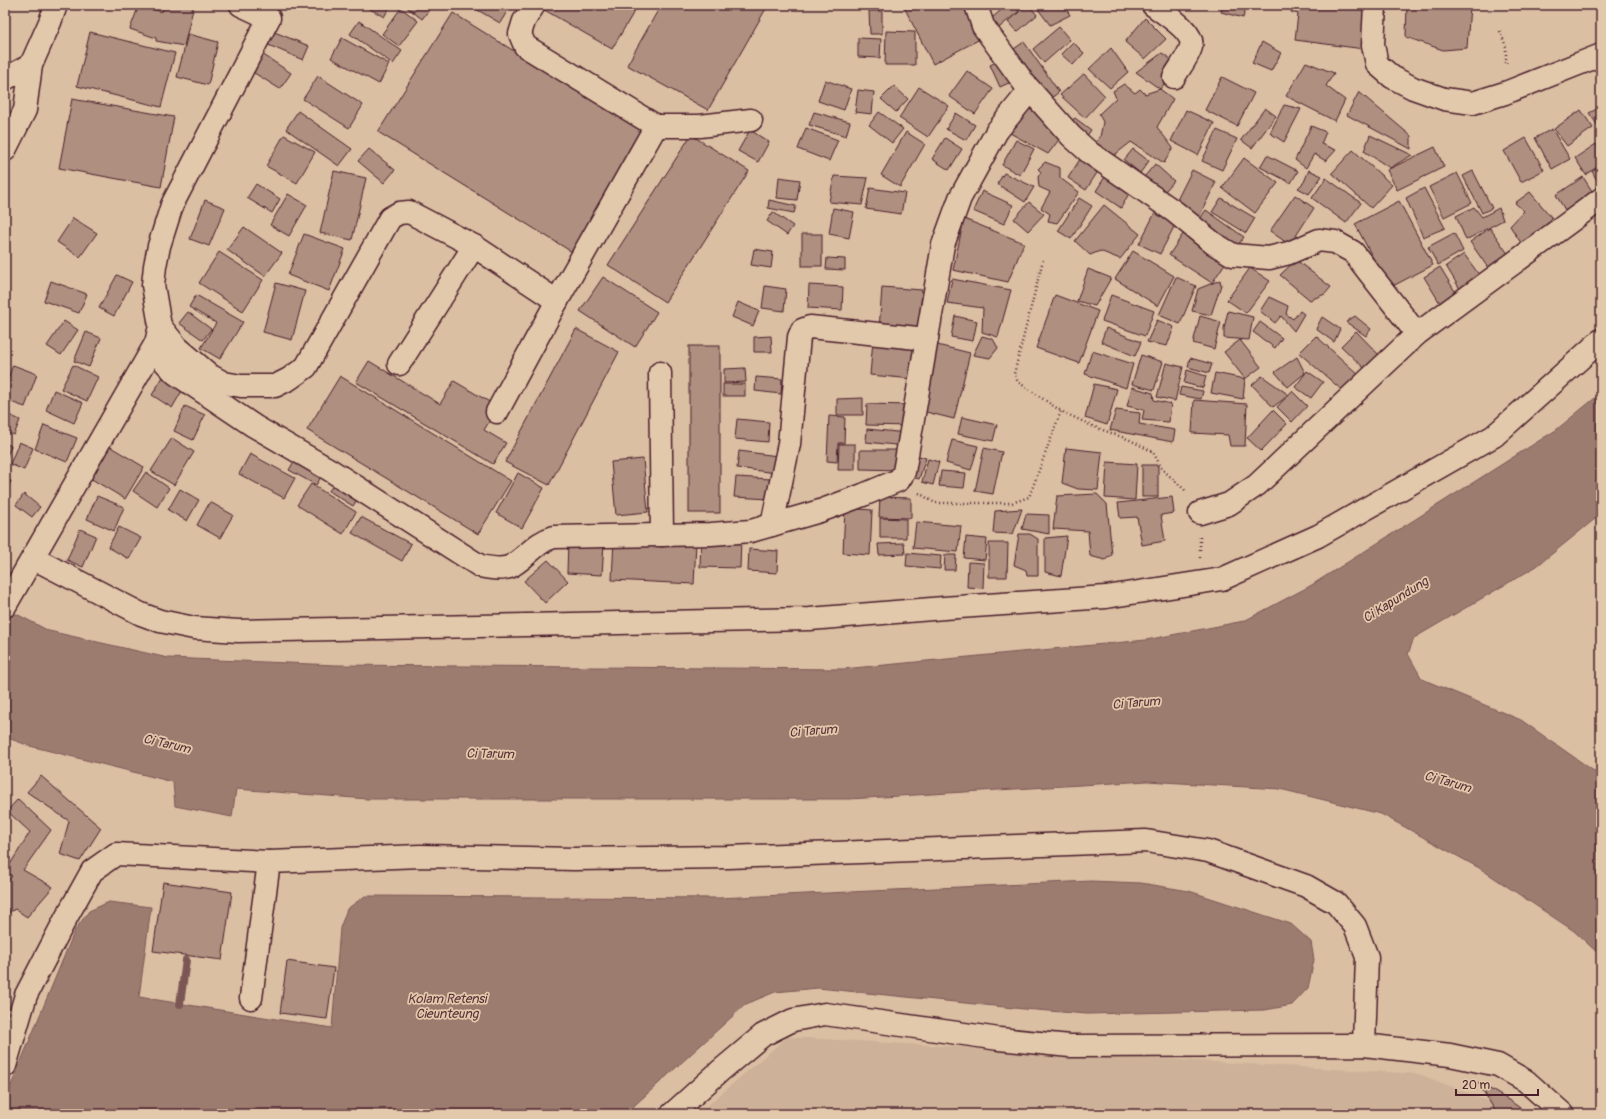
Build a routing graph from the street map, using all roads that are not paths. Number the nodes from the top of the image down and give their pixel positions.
1 (56, 5) edge
2 (241, 5) edge
3 (534, 5) edge
4 (976, 5) edge
5 (1153, 5) edge
6 (1375, 5) edge
7 (273, 11) edge
8 (1601, 55) edge
9 (31, 65) junction
10 (1174, 77) dead end
11 (5, 79) edge
12 (1030, 90) junction
13 (751, 120) dead end
14 (656, 126) junction
15 (5, 150) edge
16 (1601, 199) edge
17 (474, 246) junction
18 (557, 301) junction
19 (1417, 334) junction
20 (158, 335) junction
21 (927, 339) junction
22 (1601, 340) edge
23 (400, 364) dead end
24 (660, 373) dead end
25 (497, 412) dead end
26 (1200, 513) road end
27 (772, 525) junction
28 (662, 535) junction
29 (33, 558) junction
30 (5, 606) edge
31 (269, 862) junction
32 (250, 998) dead end
33 (1364, 1045) junction
34 (5, 1066) edge
35 (672, 1114) edge
36 (1563, 1114) edge

1 - 9 street
2 - 7 street
3 - 14 street
4 - 12 street
5 - 10 street
6 - 8 street
7 - 20 street
9 - 11 street
9 - 15 street
12 - 19 street
12 - 21 street
13 - 14 street
14 - 18 street
16 - 19 street
17 - 18 street
17 - 20 street
17 - 23 street
18 - 25 street
19 - 26 street
20 - 28 street
20 - 29 street
21 - 27 street
21 - 27 street
22 - 29 street
24 - 28 street
27 - 28 street
29 - 30 street
31 - 32 street
31 - 33 street
31 - 34 street
33 - 35 street
33 - 36 street

